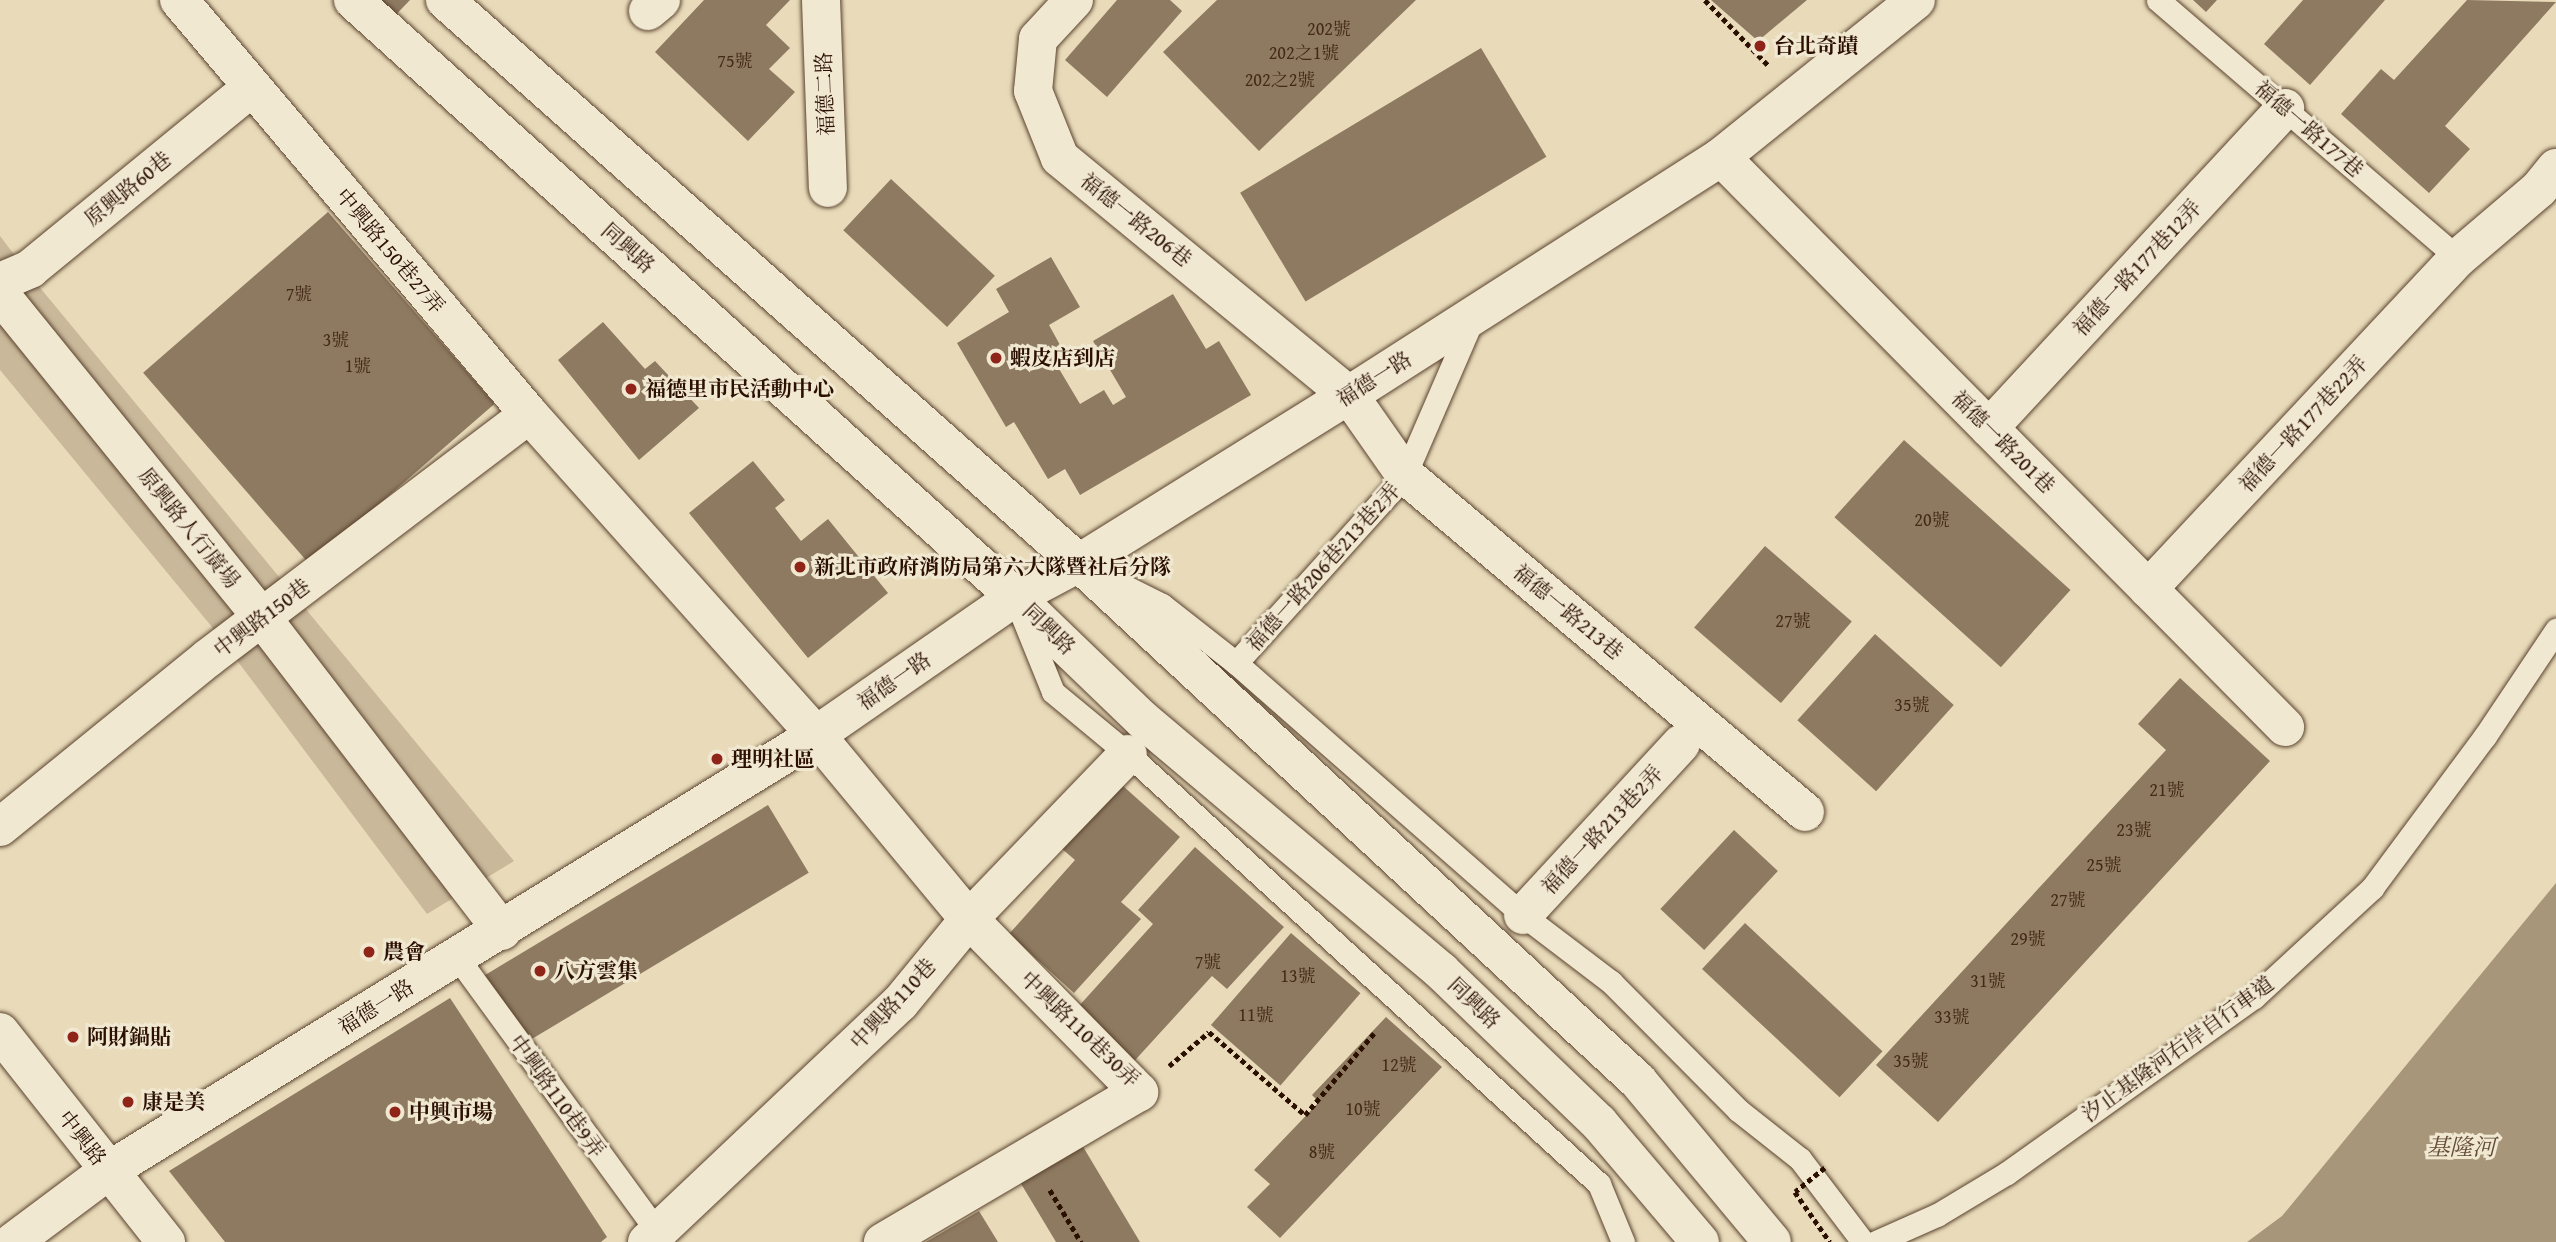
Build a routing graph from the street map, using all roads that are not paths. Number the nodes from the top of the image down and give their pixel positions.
1 (179, 0) edge
2 (353, 0) edge
3 (445, 0) edge
4 (821, 0) edge
5 (1074, 0) edge
6 (1916, 0) edge
7 (2158, 0) edge
8 (252, 88) junction
9 (2285, 108) junction
10 (1721, 157) junction
11 (2556, 168) edge
12 (828, 188) dead end
13 (2458, 258) junction
14 (0, 282) edge
15 (0, 294) edge
16 (1475, 315) junction
17 (1349, 395) junction
18 (529, 414) junction
19 (1989, 428) junction
20 (1405, 475) junction
21 (1079, 563) junction
22 (2148, 589) junction
23 (1015, 597) junction
24 (263, 619) junction
25 (2556, 630) edge
26 (1236, 663) junction
27 (2285, 727) dead end
28 (816, 735) junction
29 (1681, 744) dead end
30 (1128, 754) junction
31 (1805, 812) dead end
32 (0, 827) edge
33 (1523, 915) junction
34 (969, 919) junction
35 (502, 932) junction
36 (457, 957) junction
37 (0, 1032) edge
38 (108, 1171) junction
39 (1696, 1238) edge
40 (657, 1239) edge
41 (13, 1242) edge
42 (166, 1242) edge
43 (884, 1242) edge
44 (1623, 1242) edge
45 (1772, 1242) edge
46 (1863, 1242) edge
47 (1876, 1242) edge

1 - 8 street, 中興路150巷27弄
2 - 23 street, 同興路
3 - 21 street
4 - 12 street, 福德二路
5 - 17 street, 福德一路206巷
6 - 10 street, 福德一路
7 - 9 lane, 福德一路177巷
8 - 14 street, 原興路60巷
8 - 18 street, 中興路150巷27弄
9 - 13 lane, 福德一路177巷
9 - 19 street, 福德一路177巷12弄
10 - 16 street, 福德一路
10 - 19 street, 福德一路201巷
11 - 13 street, 福德一路177巷22弄
13 - 22 street, 福德一路177巷22弄
15 - 24 street, 原興路人行廣場
16 - 17 street, 福德一路
16 - 20 lane, 福德一路206巷213巷2弄
17 - 20 street, 福德一路213巷
17 - 21 street, 福德一路
18 - 24 street, 中興路150巷
18 - 28 street
19 - 22 street, 福德一路201巷
20 - 26 lane, 福德一路206巷213巷2弄
20 - 31 street, 福德一路213巷
21 - 23 street, 福德一路
21 - 26 lane
21 - 45 street
22 - 27 street, 福德一路201巷
23 - 28 street, 福德一路
23 - 30 lane
23 - 39 street, 同興路
24 - 32 street, 中興路150巷
24 - 35 street, 原興路人行廣場
25 - 47 lane, 汐止基隆河右岸自行車道
26 - 33 lane
28 - 34 street
28 - 35 street, 福德一路
29 - 33 street, 福德一路213巷2弄
30 - 34 street, 中興路110巷
30 - 44 lane
33 - 46 lane
34 - 40 street, 中興路110巷
34 - 43 street, 中興路110巷30弄
35 - 36 street, 福德一路
36 - 38 street, 福德一路
36 - 40 lane, 中興路110巷9弄
37 - 38 street, 中興路
38 - 41 street, 福德一路
38 - 42 street, 中興路

